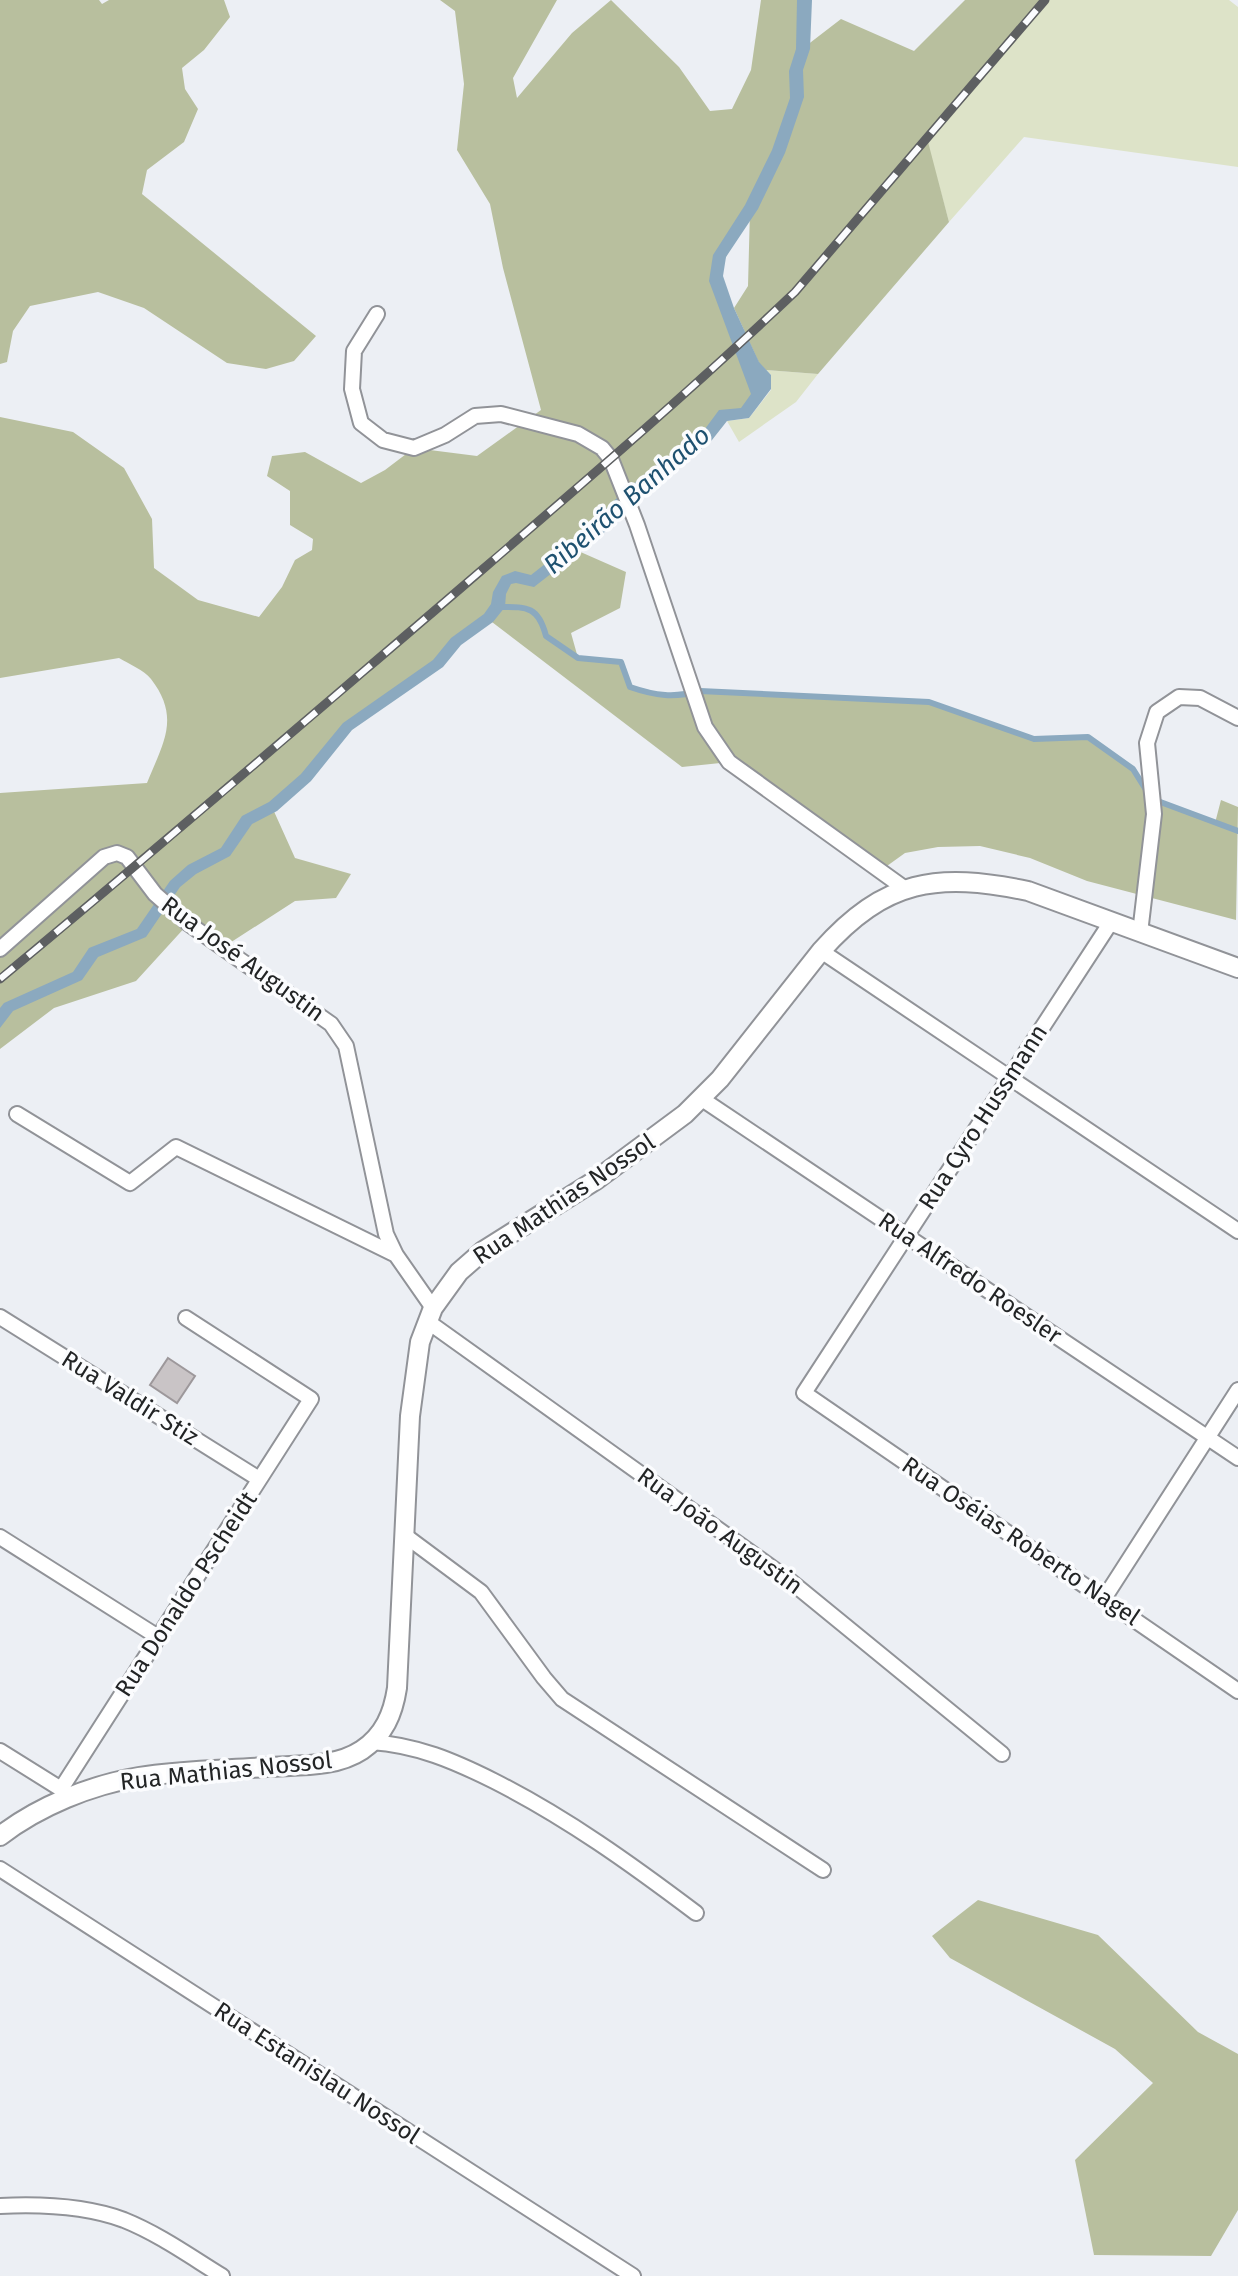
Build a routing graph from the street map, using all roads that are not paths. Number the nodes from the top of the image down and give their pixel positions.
1 (377, 314) dead end
2 (1238, 718) edge
3 (904, 888) junction
4 (1111, 922) junction
5 (1140, 933) junction
6 (0, 949) edge
7 (821, 951) junction
8 (1238, 968) edge
9 (1009, 1077) junction
10 (702, 1099) junction
11 (17, 1114) dead end
12 (1238, 1231) edge
13 (906, 1235) junction
14 (396, 1255) junction
15 (430, 1315) junction
16 (0, 1317) edge
17 (186, 1318) dead end
18 (1238, 1390) edge
19 (804, 1393) joint
20 (1208, 1437) junction
21 (1238, 1458) edge
22 (259, 1479) junction
23 (403, 1534) junction
24 (0, 1537) edge
25 (1105, 1597) junction
26 (158, 1637) junction
27 (1238, 1691) edge
28 (371, 1742) junction
29 (0, 1751) edge
30 (1002, 1754) dead end
31 (64, 1794) junction
32 (0, 1836) edge
33 (0, 1869) edge
34 (823, 1870) dead end
35 (696, 1913) dead end
36 (0, 2206) edge
37 (222, 2276) edge
38 (633, 2276) edge

1 - 3 street
2 - 5 street
3 - 4 street, Rua Mathias Nossol
3 - 7 street, Rua Mathias Nossol
4 - 5 street, Rua Mathias Nossol
4 - 9 street, Rua Cyro Hussmann
5 - 8 street, Rua Mathias Nossol
6 - 14 street, Rua José Augustin
7 - 9 street
7 - 10 street, Rua Mathias Nossol
9 - 12 street
9 - 13 street, Rua Cyro Hussmann
10 - 13 street, Rua Alfredo Roesler
10 - 15 street, Rua Mathias Nossol
11 - 14 street
13 - 19 street, Rua Cyro Hussmann
13 - 20 street, Rua Alfredo Roesler
14 - 15 street, Rua José Augustin
15 - 23 street, Rua Mathias Nossol
15 - 30 street, Rua João Augustin
16 - 22 street, Rua Valdir Stiz
17 - 22 street, Rua Donaldo Pscheidt
18 - 20 street
19 - 25 street, Rua Oséias Roberto Nagel
20 - 21 street, Rua Alfredo Roesler
20 - 25 street
22 - 26 street, Rua Donaldo Pscheidt
23 - 28 street, Rua Mathias Nossol
23 - 34 street
24 - 26 street
25 - 27 street, Rua Oséias Roberto Nagel
26 - 31 street, Rua Donaldo Pscheidt
28 - 31 street, Rua Mathias Nossol
28 - 35 street
29 - 31 street
31 - 32 street, Rua Mathias Nossol
33 - 38 street, Rua Estanislau Nossol
36 - 37 street

